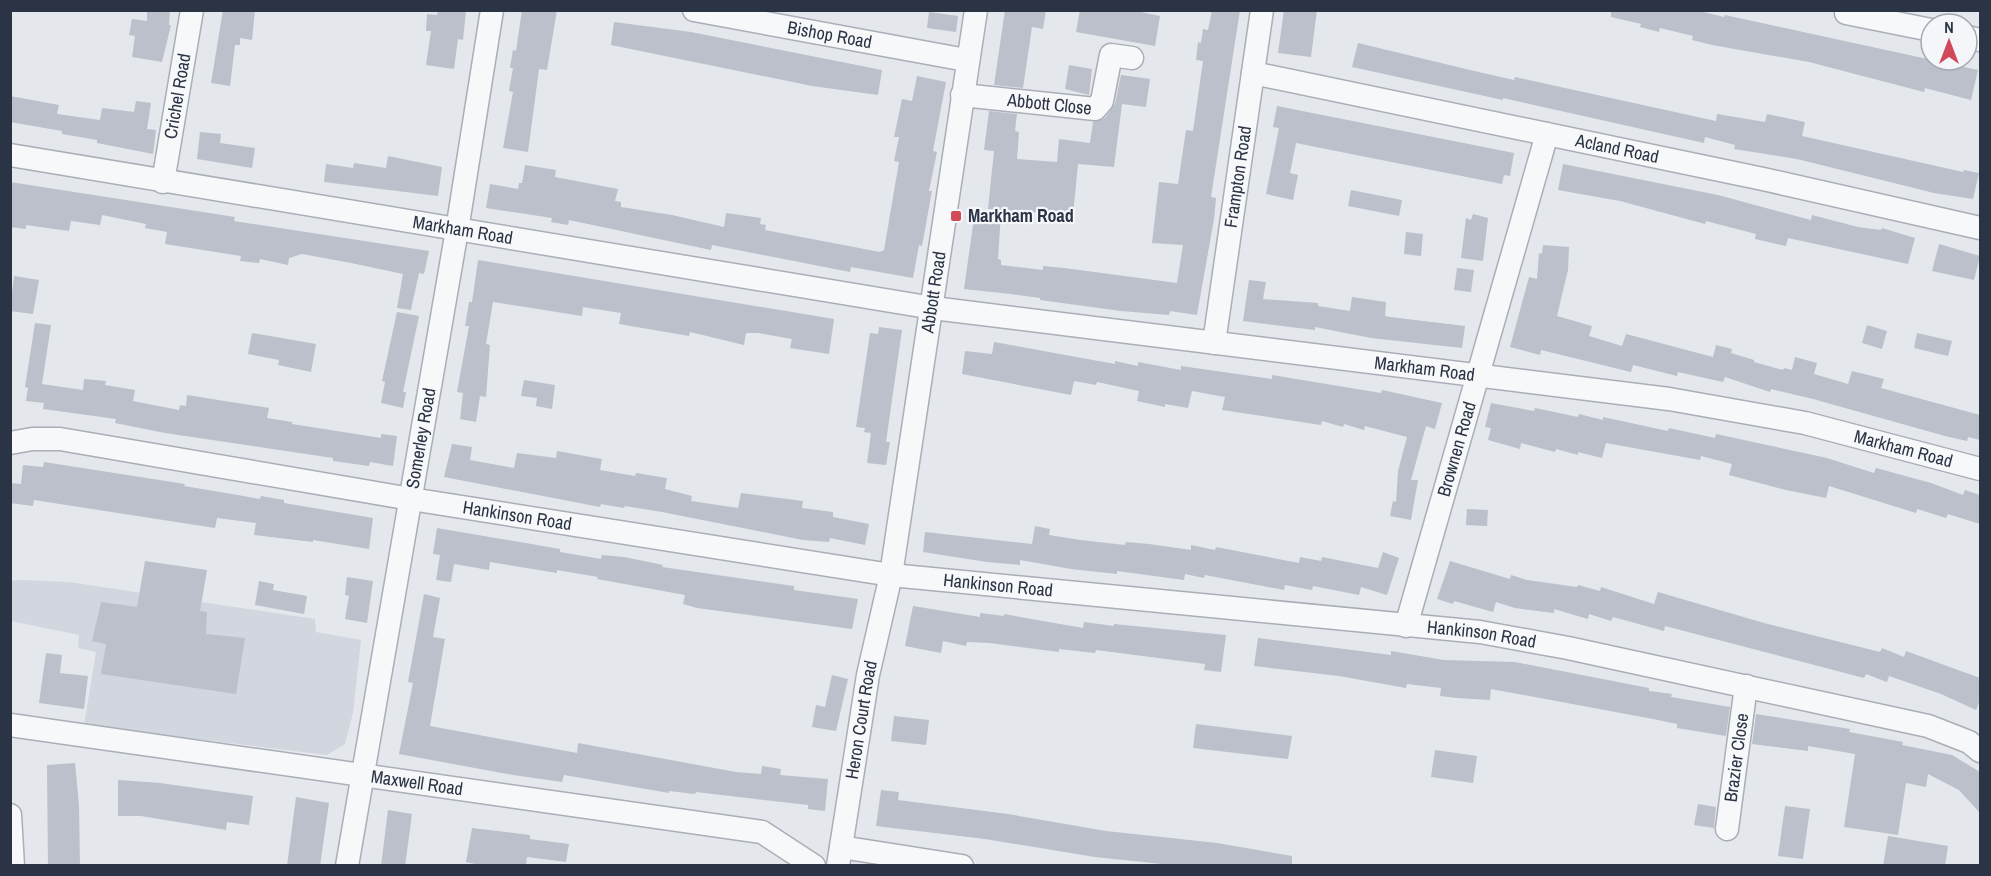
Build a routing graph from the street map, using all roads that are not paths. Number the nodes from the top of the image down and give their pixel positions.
1 (192, 10) edge
2 (492, 10) edge
3 (694, 10) edge
4 (976, 10) edge
5 (1262, 10) edge
6 (1843, 11) edge
7 (1919, 27) edge
8 (1132, 58) dead end
9 (966, 60) junction
10 (1253, 74) junction
11 (962, 95) junction
12 (1547, 134) junction
13 (10, 155) edge
14 (163, 182) junction
15 (1980, 228) edge
16 (457, 230) junction
17 (933, 308) junction
18 (1214, 343) junction
19 (1477, 375) junction
20 (10, 443) edge
21 (1980, 469) edge
22 (411, 500) junction
23 (891, 575) junction
24 (1407, 626) junction
25 (1746, 686) junction
26 (10, 725) edge
27 (1980, 751) edge
28 (364, 774) junction
29 (10, 814) edge
30 (1727, 829) dead end
31 (839, 856) edge
32 (12, 857) edge
33 (791, 860) edge
34 (347, 866) edge
35 (814, 866) edge
36 (962, 866) edge

1 - 14 street, Crichel Road
2 - 16 street, Somerley Road
3 - 9 street, Bishop Road
4 - 9 street, Abbott Road
5 - 10 street, Frampton Road
6 - 7 street
8 - 11 street, Abbott Close
9 - 11 street, Abbott Road
10 - 12 street, Acland Road
10 - 18 street, Frampton Road
11 - 17 street, Abbott Road
12 - 15 street, Acland Road
12 - 19 street, Brownen Road
13 - 14 street, Markham Road
14 - 16 street, Markham Road
16 - 17 street, Markham Road
16 - 22 street, Somerley Road
17 - 18 street, Markham Road
17 - 23 street, Abbott Road
18 - 19 street, Markham Road
19 - 21 street, Markham Road
19 - 24 street, Brownen Road
20 - 22 street, Hankinson Road
22 - 23 street, Hankinson Road
22 - 28 street, Somerley Road
23 - 24 street, Hankinson Road
23 - 31 street, Heron Court Road
24 - 25 street, Hankinson Road
25 - 27 street, Hankinson Road
25 - 30 street, Brazier Close
26 - 28 street, Maxwell Road
28 - 33 street, Maxwell Road
28 - 34 street, Somerley Road
29 - 32 street
31 - 36 street
33 - 35 street, Maxwell Road

